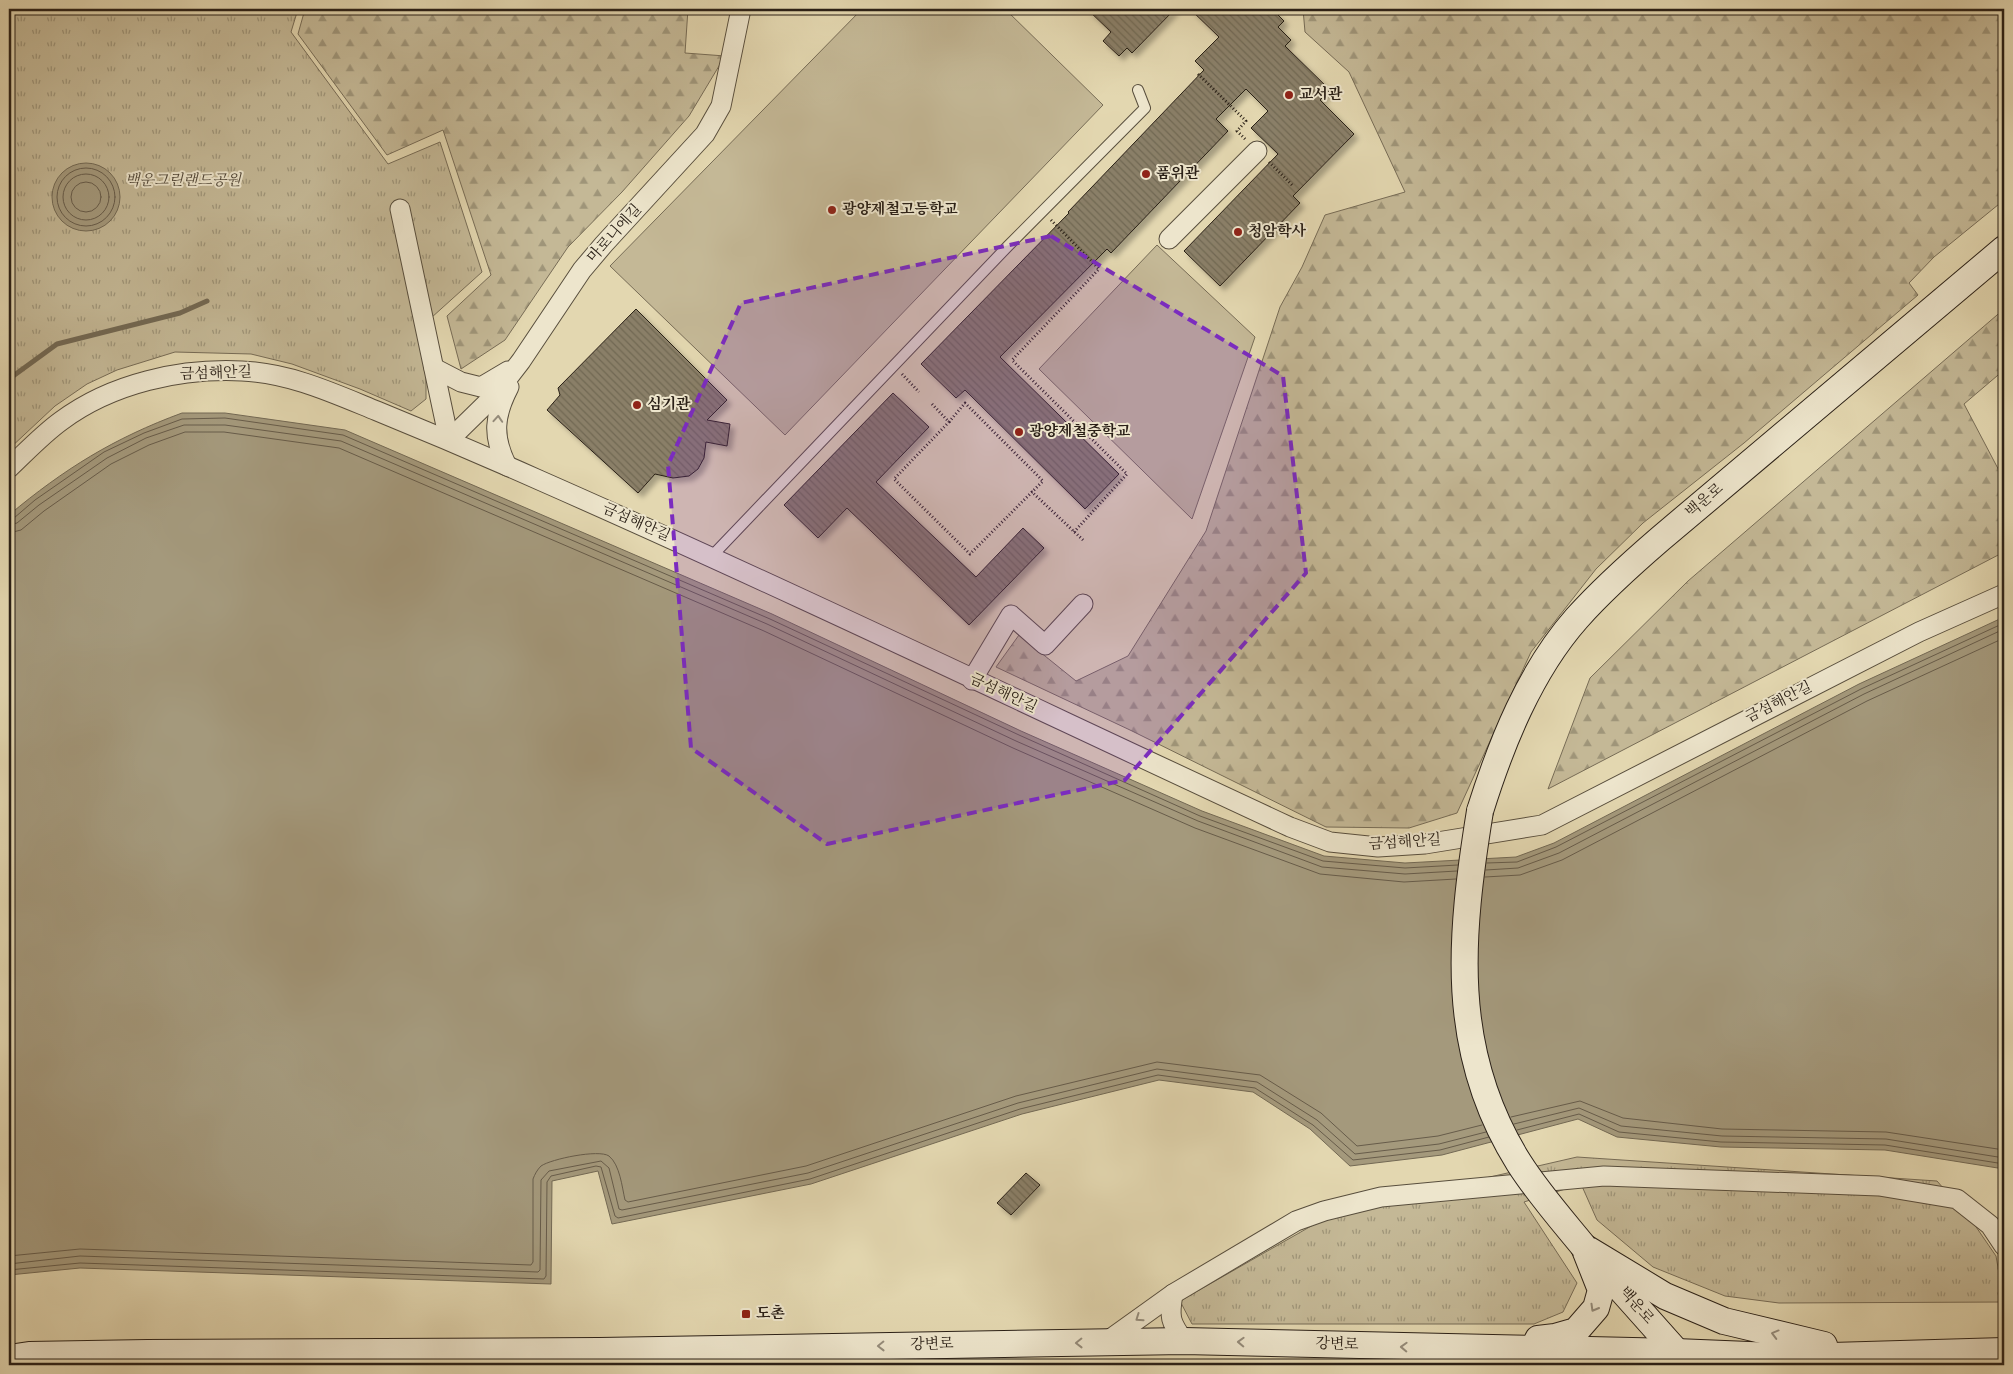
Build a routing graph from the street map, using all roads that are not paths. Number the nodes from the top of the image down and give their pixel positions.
1 (741, 9) edge
2 (1138, 90) dead end
3 (1257, 151) road end
4 (400, 209) dead end
5 (1169, 239) dead end
6 (2004, 249) edge
7 (521, 361) junction
8 (434, 368) junction
9 (449, 440) junction
10 (508, 466) junction
11 (9, 468) edge
12 (712, 556) junction
13 (2004, 594) edge
14 (1083, 604) dead end
15 (972, 680) junction
16 (2004, 1246) edge
17 (1584, 1247) junction
18 (1173, 1294) junction
19 (1184, 1341) junction
20 (1106, 1342) junction
21 (1452, 1348) junction
22 (2004, 1351) edge
23 (1874, 1355) junction
24 (9, 1358) edge
25 (601, 1358) edge
26 (1683, 1359) edge

1 - 7 street, 마로니에길
2 - 12 lane
3 - 5 street
4 - 8 street
6 - 17 main road, 백운로, bridge
7 - 8 street
7 - 9 street, 마로니에길
10 -> 7 street
8 - 9 street
9 - 10 street, 금섬해안길
9 - 11 street, 금섬해안길
10 - 12 street, 금섬해안길
12 - 15 street, 금섬해안길
13 - 15 street, 금섬해안길
14 - 15 street
16 - 18 street
17 -> 21 main road
23 -> 17 main road
17 - 26 main road, 백운로
18 - 19 street
18 -> 20 street
19 - 20 main road, 강변로
21 -> 19 main road, 강변로
20 -> 25 main road, 강변로
21 - 26 main road, 강변로
22 - 23 main road
23 - 26 main road, 강변로
24 - 25 main road, 강변로

